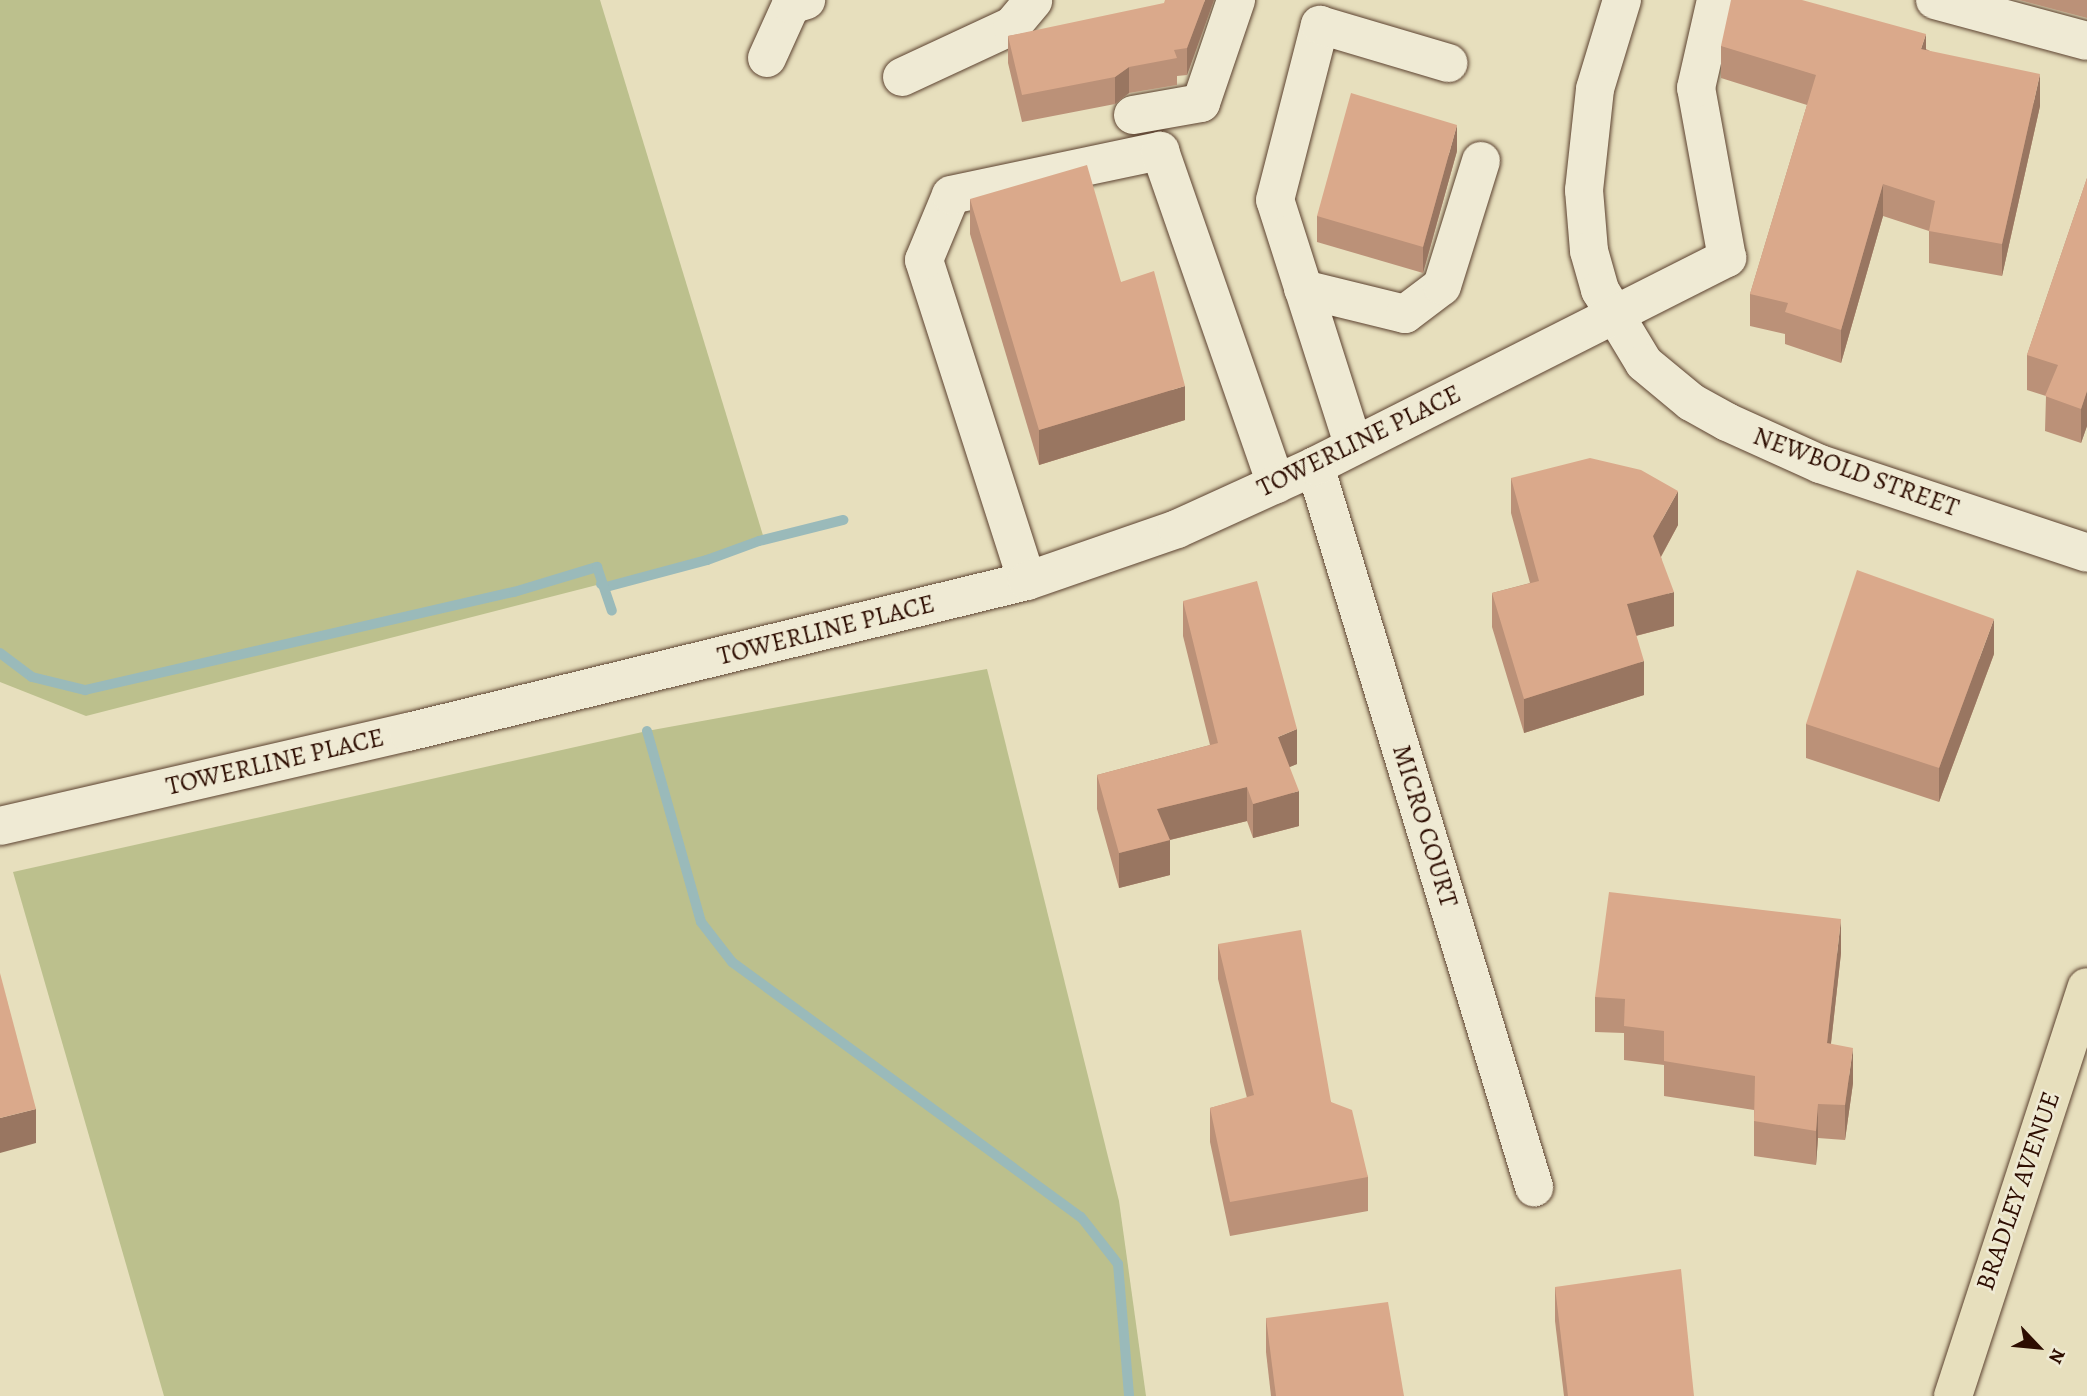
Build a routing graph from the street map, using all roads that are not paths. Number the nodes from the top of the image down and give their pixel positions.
1 (806, 0) edge
2 (1034, 0) edge
3 (1236, 0) edge
4 (1622, 0) edge
5 (1716, 0) edge
6 (1935, 0) edge
7 (2087, 41) edge
8 (766, 58) dead end
9 (1448, 63) dead end
10 (902, 77) dead end
11 (1133, 115) dead end
12 (1480, 161) dead end
13 (1303, 289) junction
14 (1612, 316) junction
15 (1353, 444) junction
16 (1315, 466) junction
17 (1276, 484) junction
18 (2087, 554) edge
19 (1027, 581) junction
20 (0, 826) edge
21 (2087, 986) edge
22 (1534, 1187) dead end
23 (1953, 1396) edge

1 - 8 street
2 - 10 street
3 - 11 street
4 - 14 street, NEWBOLD STREET
5 - 14 street, TOWERLINE PLACE
6 - 7 street
9 - 13 street
12 - 13 street
13 - 15 street
14 - 15 street, TOWERLINE PLACE
14 - 18 street, NEWBOLD STREET
15 - 16 street, TOWERLINE PLACE
16 - 17 street, TOWERLINE PLACE
16 - 22 street, MICRO COURT
17 - 19 street, TOWERLINE PLACE
17 - 19 street
19 - 20 street, TOWERLINE PLACE
21 - 23 main road, BRADLEY AVENUE

